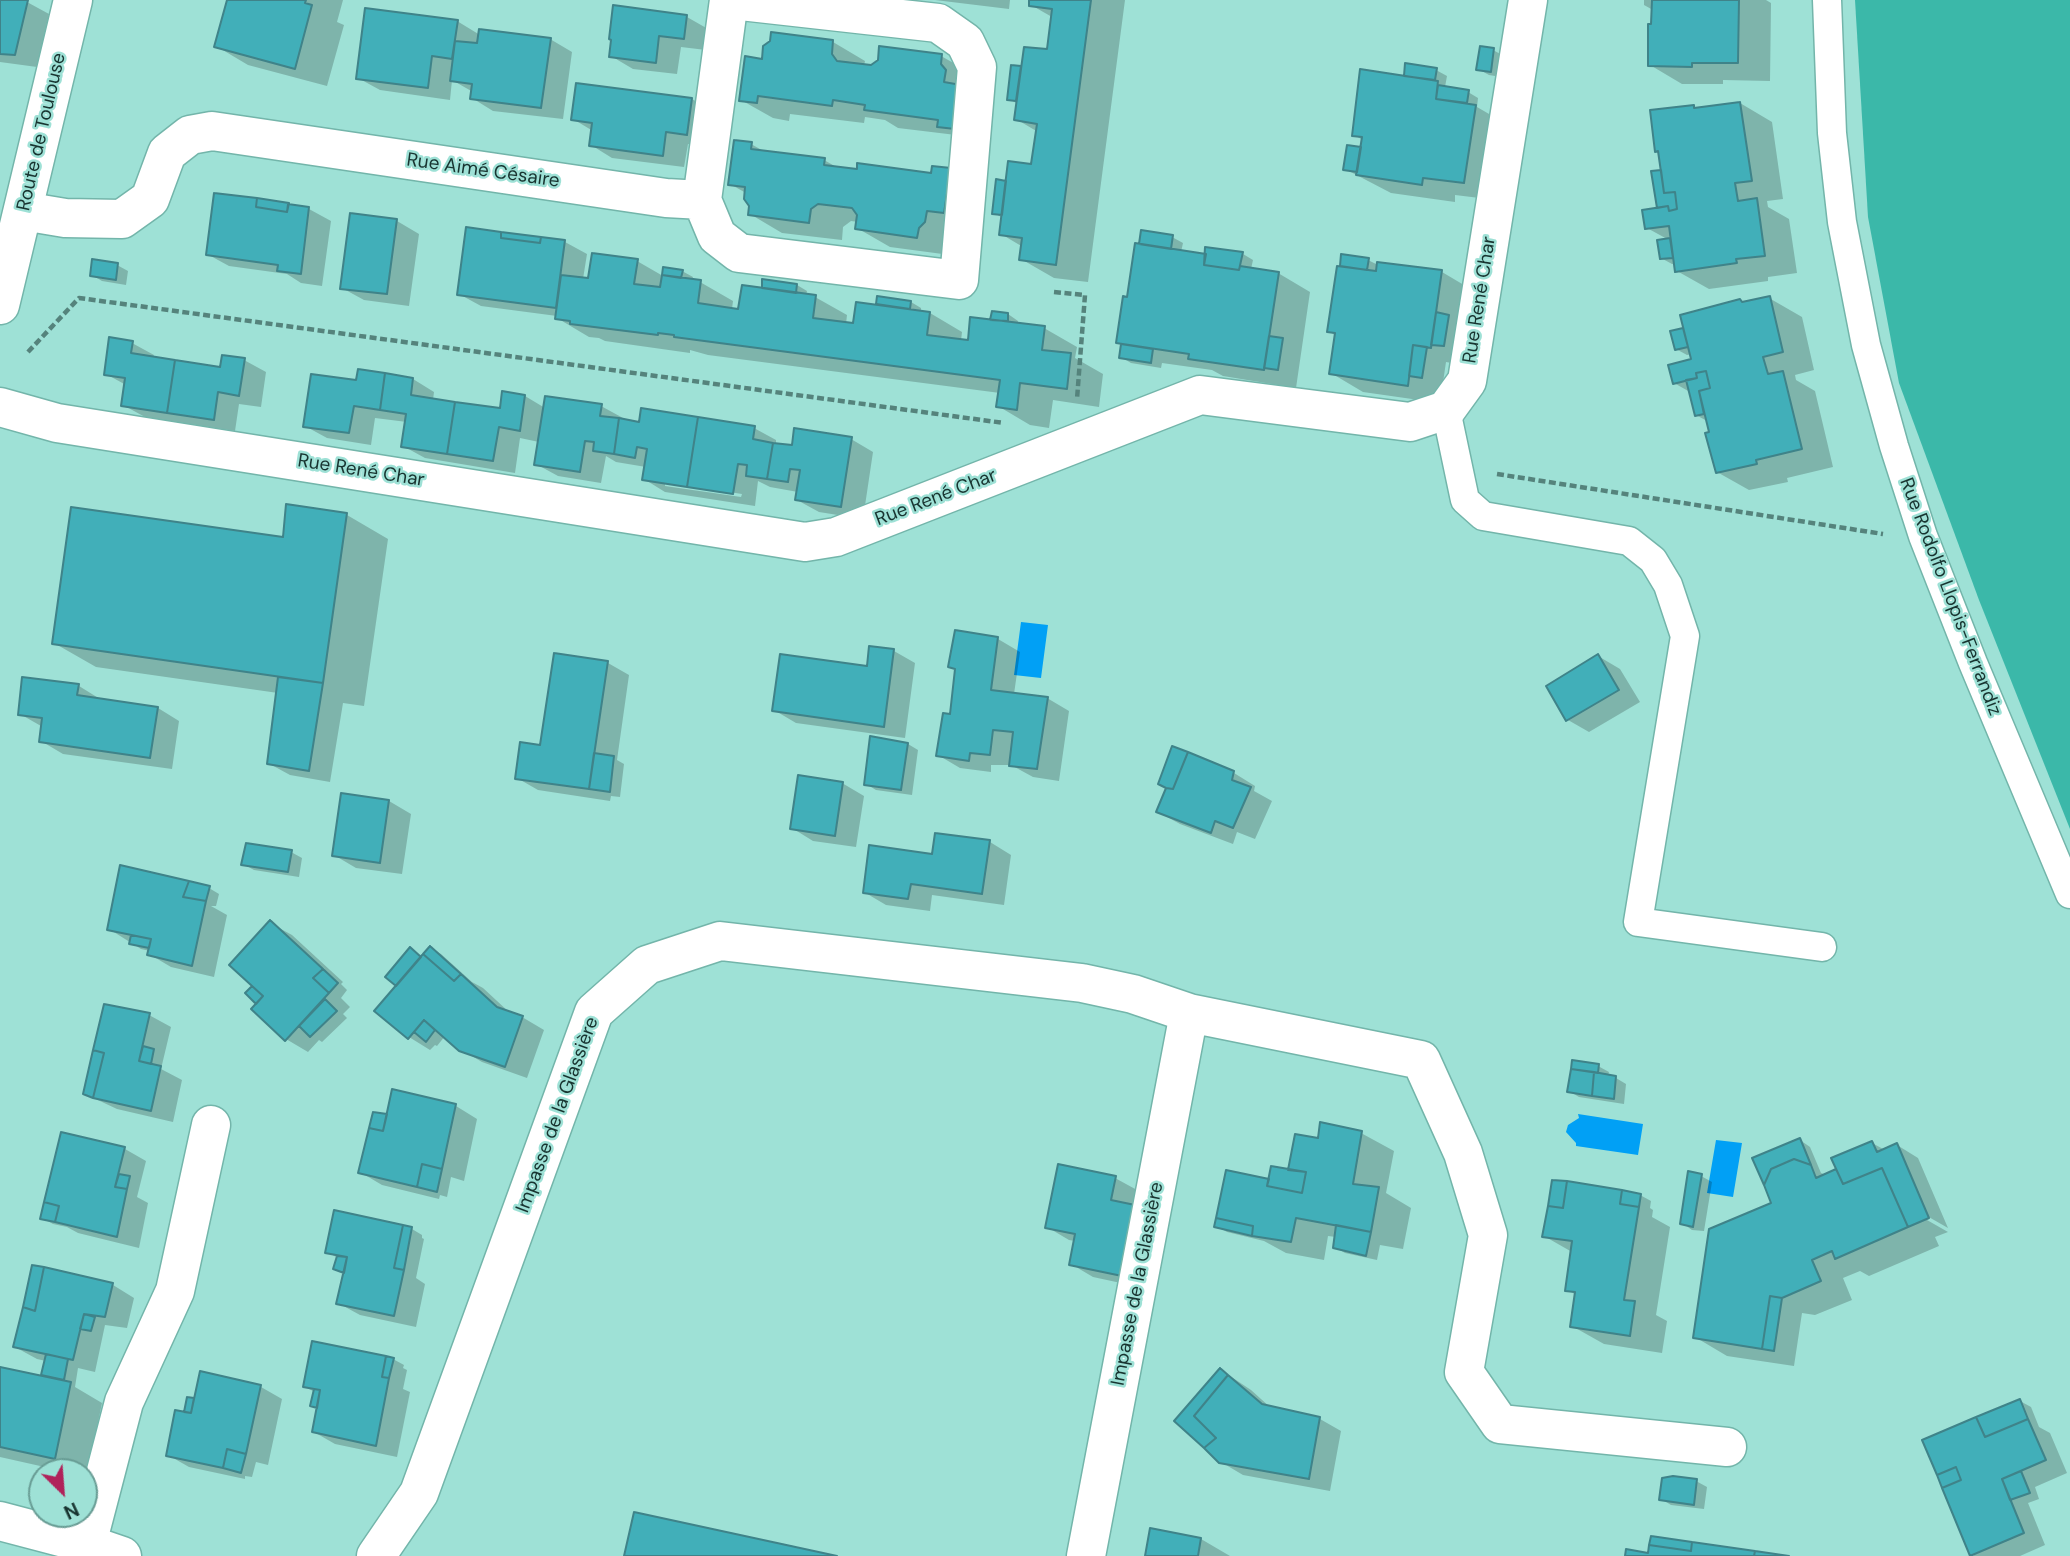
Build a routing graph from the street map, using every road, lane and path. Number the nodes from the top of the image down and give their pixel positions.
1 (73, 0) edge
2 (730, 0) edge
3 (1528, 0) edge
4 (1826, 0) edge
5 (702, 200) junction
6 (23, 211) junction
7 (1054, 292) dead end
8 (0, 305) edge
9 (28, 352) dead end
10 (0, 407) edge
11 (1077, 407) dead end
12 (1446, 410) junction
13 (1011, 424) dead end
14 (1458, 468) junction
15 (1887, 535) dead end
16 (2070, 894) edge
17 (1822, 947) dead end
18 (1189, 1013) junction
19 (211, 1125) dead end
20 (1727, 1447) dead end
21 (0, 1521) edge
22 (104, 1550) edge
23 (376, 1556) edge
24 (1086, 1556) edge

1 - 6 street, Route de Toulouse
2 - 5 street
2 - 5 street
3 - 12 street, Rue René Char
4 - 16 lane, Rue Rodolfo Llopis-Ferrandiz
5 - 6 street, Rue Aimé Césaire
6 - 8 street, Route de Toulouse
7 - 11 path
9 - 13 path
10 - 12 street, Rue René Char
12 - 14 lane
14 - 15 path
14 - 17 lane
18 - 20 street, Impasse de la Glassière
18 - 23 street, Impasse de la Glassière
18 - 24 street, Impasse de la Glassière
19 - 22 street
21 - 22 street

